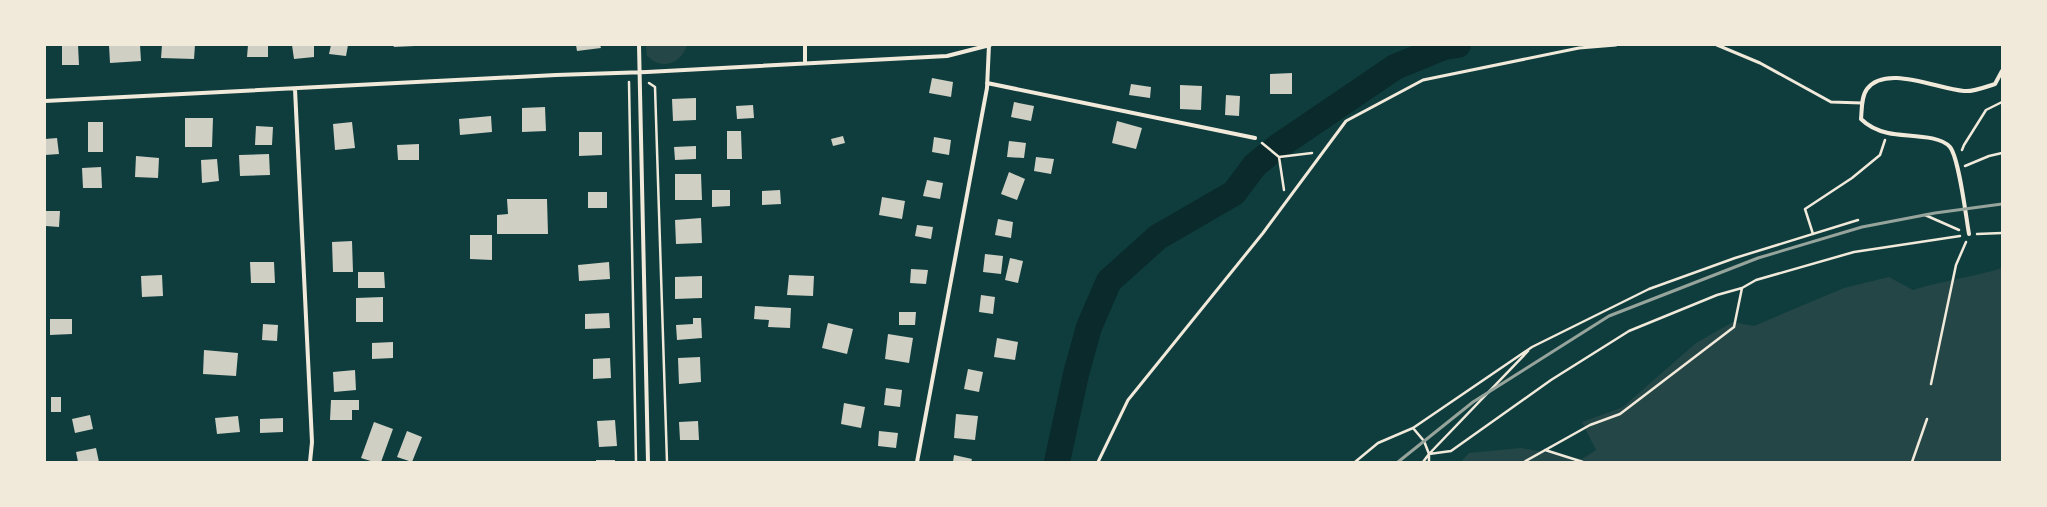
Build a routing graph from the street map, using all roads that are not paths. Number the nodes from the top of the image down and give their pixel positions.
1 (639, 45) edge
2 (805, 45) edge
3 (990, 45) edge
4 (1616, 45) edge
5 (1717, 45) edge
6 (804, 63) junction
7 (2002, 71) edge
8 (639, 72) junction
9 (987, 83) junction
10 (295, 89) junction
11 (45, 100) edge
12 (1862, 103) junction
13 (1255, 138) dead end
14 (1969, 234) road end
15 (310, 462) edge
16 (648, 462) edge
17 (917, 462) edge
18 (1098, 462) edge

1 - 8 street
2 - 6 street
3 - 6 street
3 - 9 street
4 - 18 lane
5 - 12 lane
6 - 8 street
7 - 12 street
8 - 10 street
8 - 16 street
9 - 13 street
9 - 17 street
10 - 11 street
10 - 15 street
12 - 14 street

